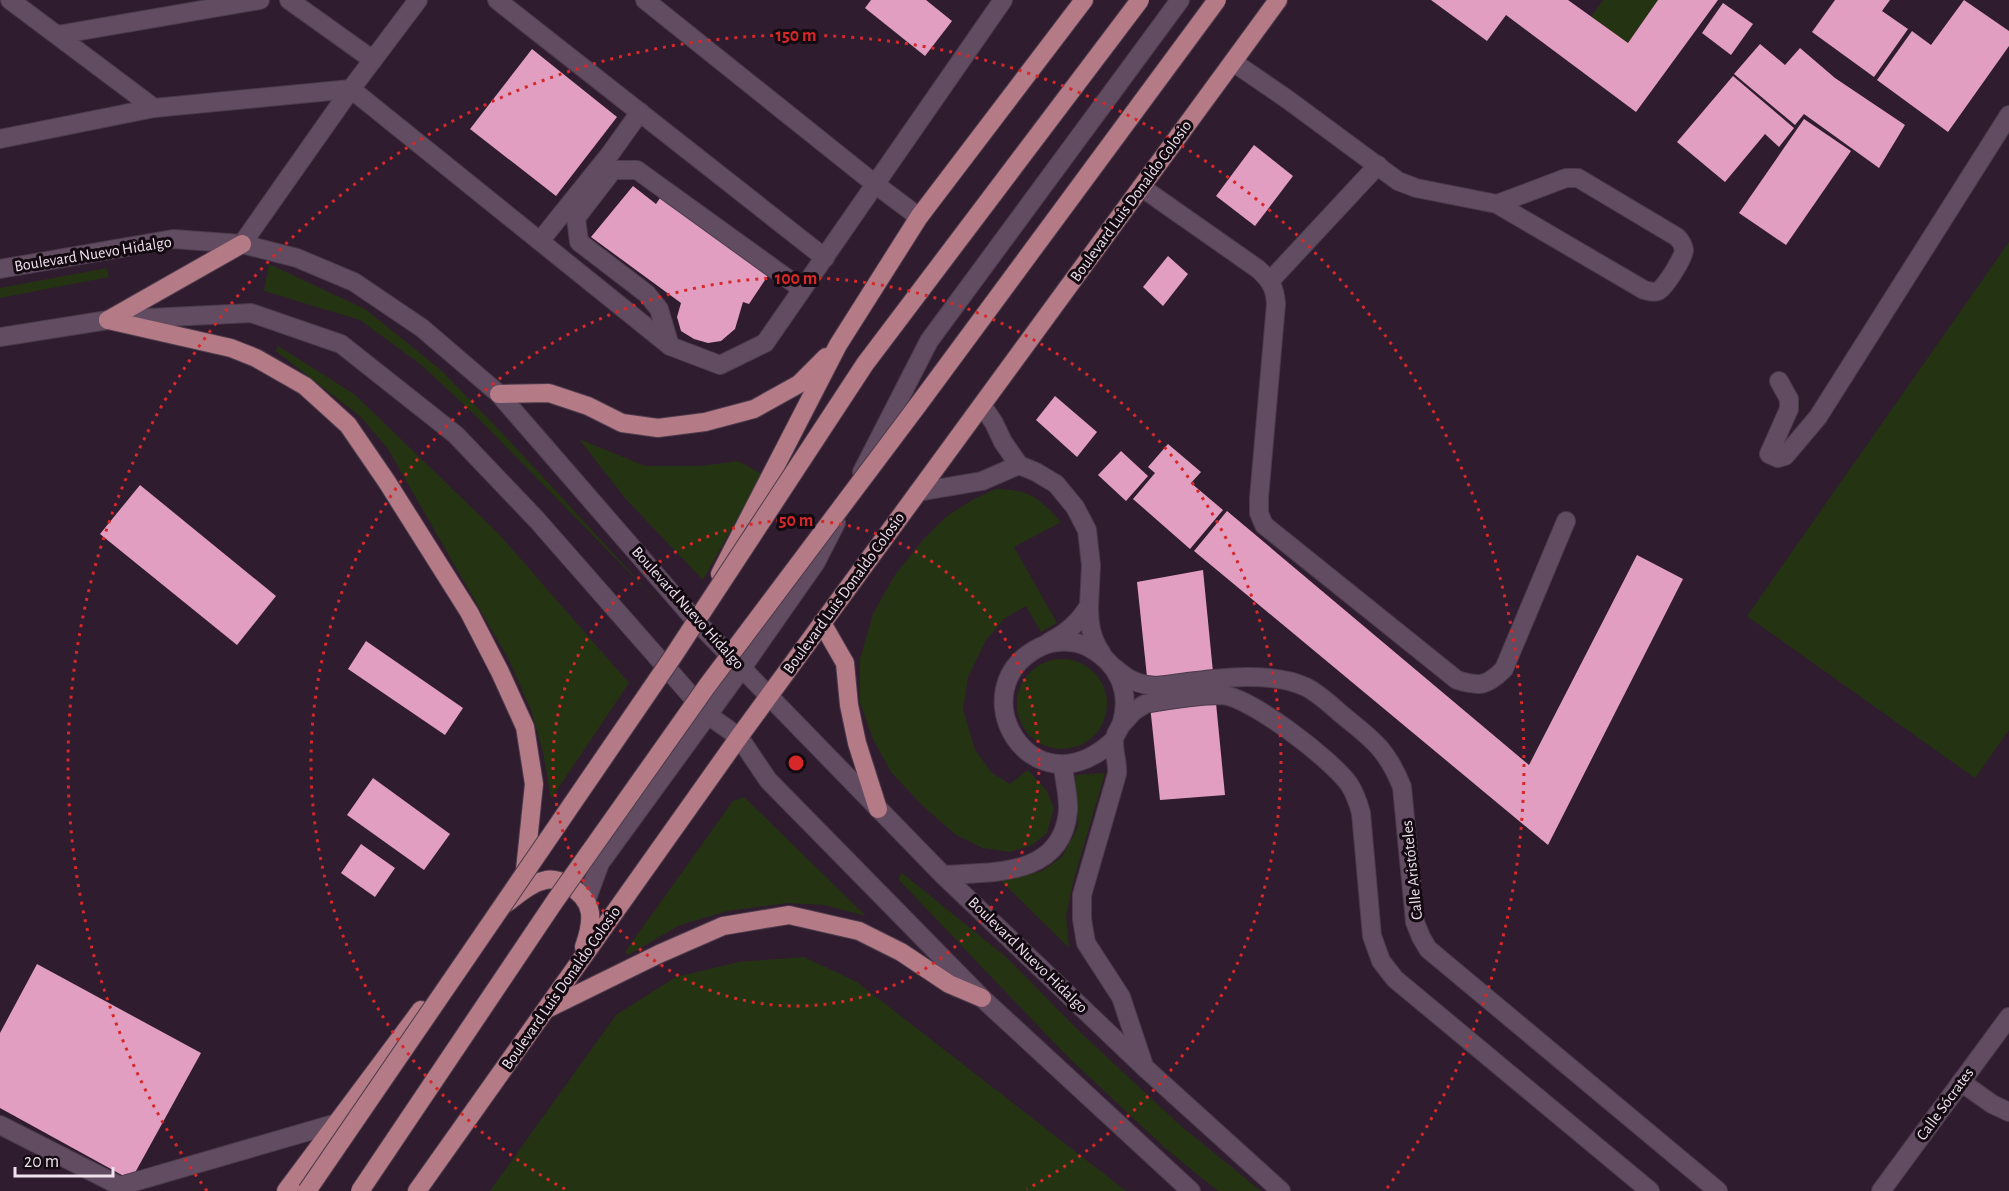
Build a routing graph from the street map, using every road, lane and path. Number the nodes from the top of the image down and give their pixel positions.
1 (10, 0) edge
2 (260, 0) edge
3 (289, 0) edge
4 (418, 0) edge
5 (497, 0) edge
6 (645, 0) edge
7 (1003, 0) edge
8 (1084, 0) edge
9 (1140, 0) edge
10 (1180, 0) edge
11 (1217, 0) edge
12 (1278, 0) edge
13 (57, 36) junction
14 (373, 60) junction
15 (1233, 63) junction
16 (351, 88) junction
17 (154, 108) junction
18 (640, 112) junction
19 (2009, 115) edge
20 (0, 140) edge
21 (1378, 165) junction
22 (875, 184) junction
23 (1141, 187) junction
24 (1497, 204) junction
25 (919, 217) junction
26 (540, 241) junction
27 (242, 244) junction
28 (825, 258) junction
29 (0, 269) edge
30 (1270, 280) junction
31 (802, 289) junction
32 (108, 320) junction
33 (0, 337) edge
34 (838, 345) junction
35 (670, 346) junction
36 (1779, 381) dead end
37 (499, 393) junction
38 (982, 405) junction
39 (1019, 465) junction
40 (918, 492) junction
41 (1566, 521) dead end
42 (1089, 606) junction
43 (695, 620) junction
44 (822, 623) junction
45 (1041, 646) junction
46 (1102, 654) junction
47 (663, 664) junction
48 (742, 668) junction
49 (1115, 668) junction
50 (769, 695) junction
51 (708, 715) junction
52 (1122, 724) junction
53 (739, 737) junction
54 (1113, 741) junction
55 (1063, 765) junction
56 (878, 809) junction
57 (525, 870) junction
58 (944, 875) junction
59 (586, 901) junction
60 (495, 911) junction
61 (574, 970) junction
62 (982, 998) junction
63 (546, 1010) junction
64 (2009, 1017) edge
65 (1143, 1066) junction
66 (1961, 1082) junction
67 (2009, 1112) edge
68 (337, 1123) junction
69 (0, 1125) edge
70 (286, 1191) edge
71 (307, 1191) edge
72 (360, 1191) edge
73 (417, 1191) edge
74 (1191, 1191) edge
75 (1281, 1191) edge
76 (1650, 1191) edge
77 (1718, 1191) edge
78 (1881, 1191) edge

1 - 13 street
2 - 13 street
3 - 14 street
4 - 14 street
5 - 18 street
6 - 22 street
7 - 22 street
8 - 25 main road
9 - 71 main road, bridge
10 - 48 street
11 - 72 main road, bridge
12 - 15 main road, Boulevard Luis Donaldo Colosio
13 - 17 street
14 - 16 street
15 - 21 street
15 - 23 main road, Boulevard Luis Donaldo Colosio
16 - 17 street
16 - 26 street
16 - 27 street
17 - 20 street
18 - 26 street
18 - 28 street
19 - 36 street
21 - 24 street
21 - 30 street
22 - 25 street
22 - 28 street
23 - 30 street
23 - 38 main road, Boulevard Luis Donaldo Colosio
24 - 24 street
25 - 34 main road
26 - 35 street
27 - 29 street, Boulevard Nuevo Hidalgo
27 - 32 main road
27 - 37 street, Boulevard Nuevo Hidalgo
28 - 31 street
30 - 41 street
31 - 35 street
31 - 35 street
32 - 33 street
32 - 47 street
32 - 57 main road
34 - 37 main road
34 - 43 main road
37 - 43 street, Boulevard Nuevo Hidalgo
38 - 39 street
38 - 40 main road, Boulevard Luis Donaldo Colosio
39 - 40 street
39 - 42 street
40 - 44 main road, Boulevard Luis Donaldo Colosio
42 - 45 street
42 - 46 street
43 - 47 main road
43 - 48 street, Boulevard Nuevo Hidalgo
44 - 50 main road, Boulevard Luis Donaldo Colosio
44 - 56 main road
45 - 46 street
45 - 55 street
46 - 49 street
47 - 51 street
47 - 57 main road
48 - 50 street, Boulevard Nuevo Hidalgo
48 - 51 street
49 - 52 street
49 - 77 street, Calle Aristóteles
50 - 53 main road, Boulevard Luis Donaldo Colosio
50 - 56 street, Boulevard Nuevo Hidalgo
51 - 53 street
51 - 59 street
52 - 54 street
52 - 76 street
53 - 61 main road, Boulevard Luis Donaldo Colosio
53 - 62 street
54 - 55 street
54 - 65 street
55 - 58 street
56 - 58 street, Boulevard Nuevo Hidalgo
57 - 60 main road
58 - 65 street, Boulevard Nuevo Hidalgo
59 - 60 main road
59 - 61 main road
60 - 68 main road
61 - 63 main road, Boulevard Luis Donaldo Colosio
62 - 63 main road
62 - 74 street
63 - 73 main road, Boulevard Luis Donaldo Colosio
64 - 66 street, Calle Sócrates
65 - 75 street, Boulevard Nuevo Hidalgo
66 - 67 street
66 - 78 street, Calle Sócrates
68 - 69 street
68 - 70 main road

